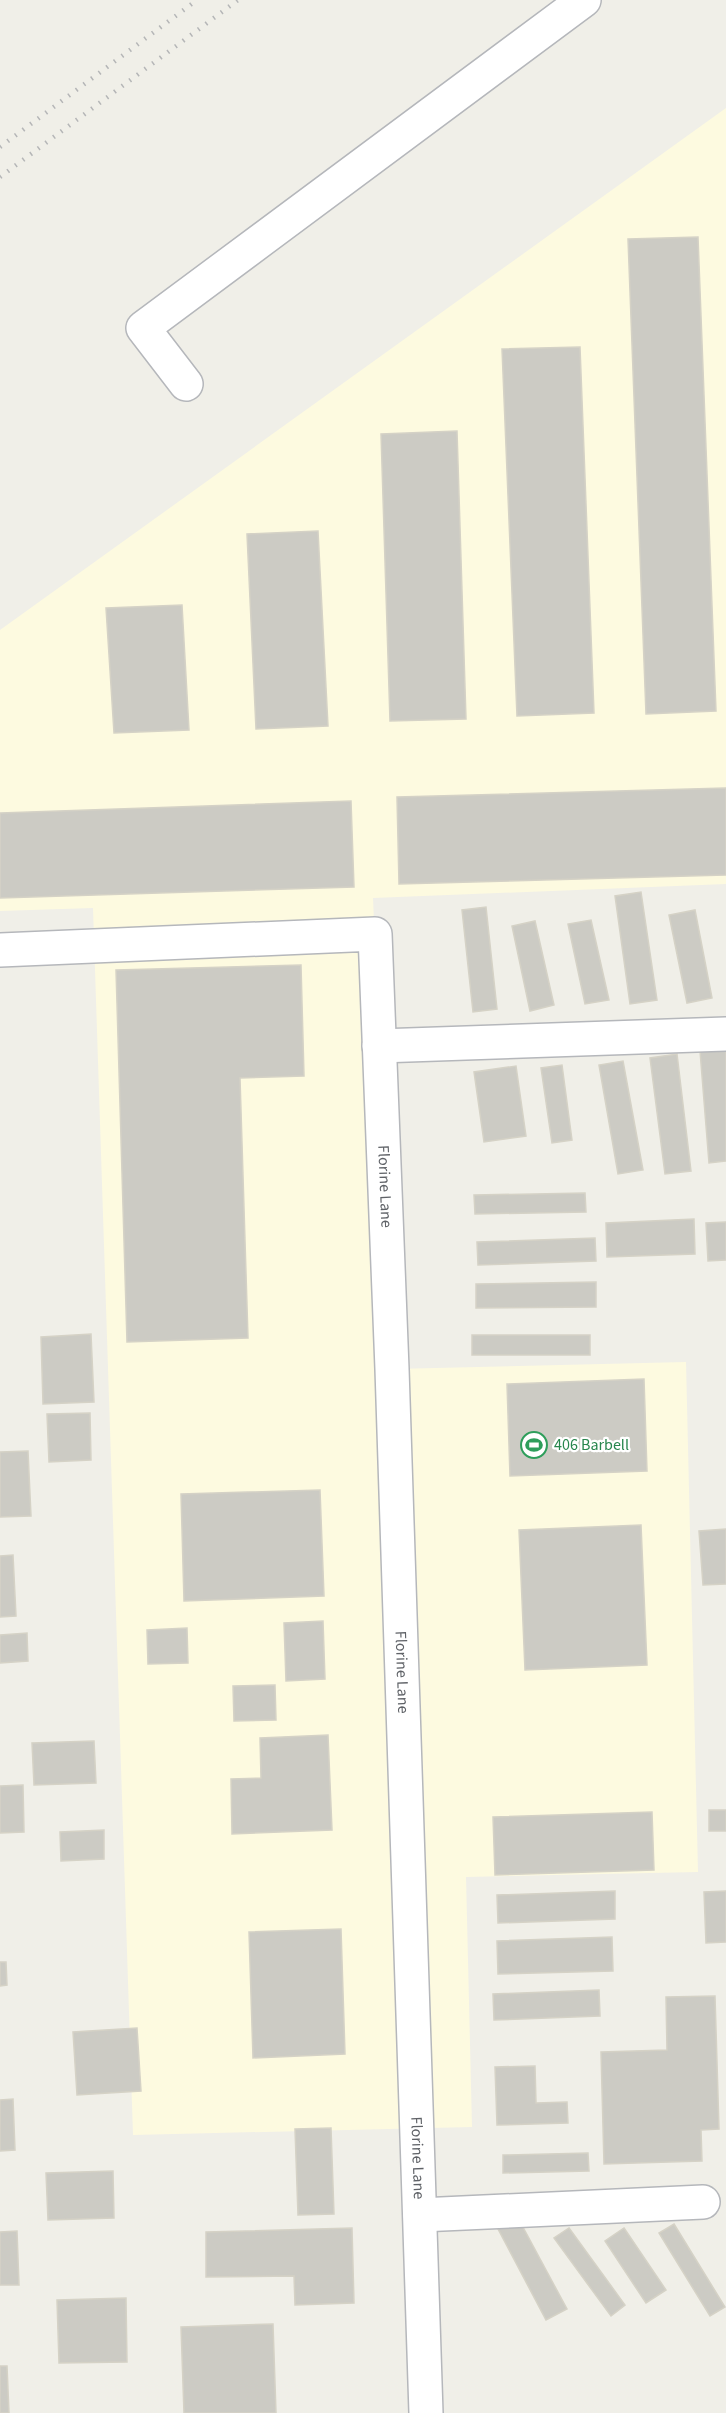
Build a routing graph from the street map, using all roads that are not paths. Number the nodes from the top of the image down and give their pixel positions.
1 (584, 0) edge
2 (186, 384) dead end
3 (0, 950) edge
4 (726, 1034) edge
5 (379, 1046) junction
6 (703, 2202) dead end
7 (420, 2215) junction
8 (426, 2413) edge

1 - 2 street
3 - 5 street, Florine Lane
4 - 5 street
5 - 7 street, Florine Lane
6 - 7 street
7 - 8 street, Florine Lane

